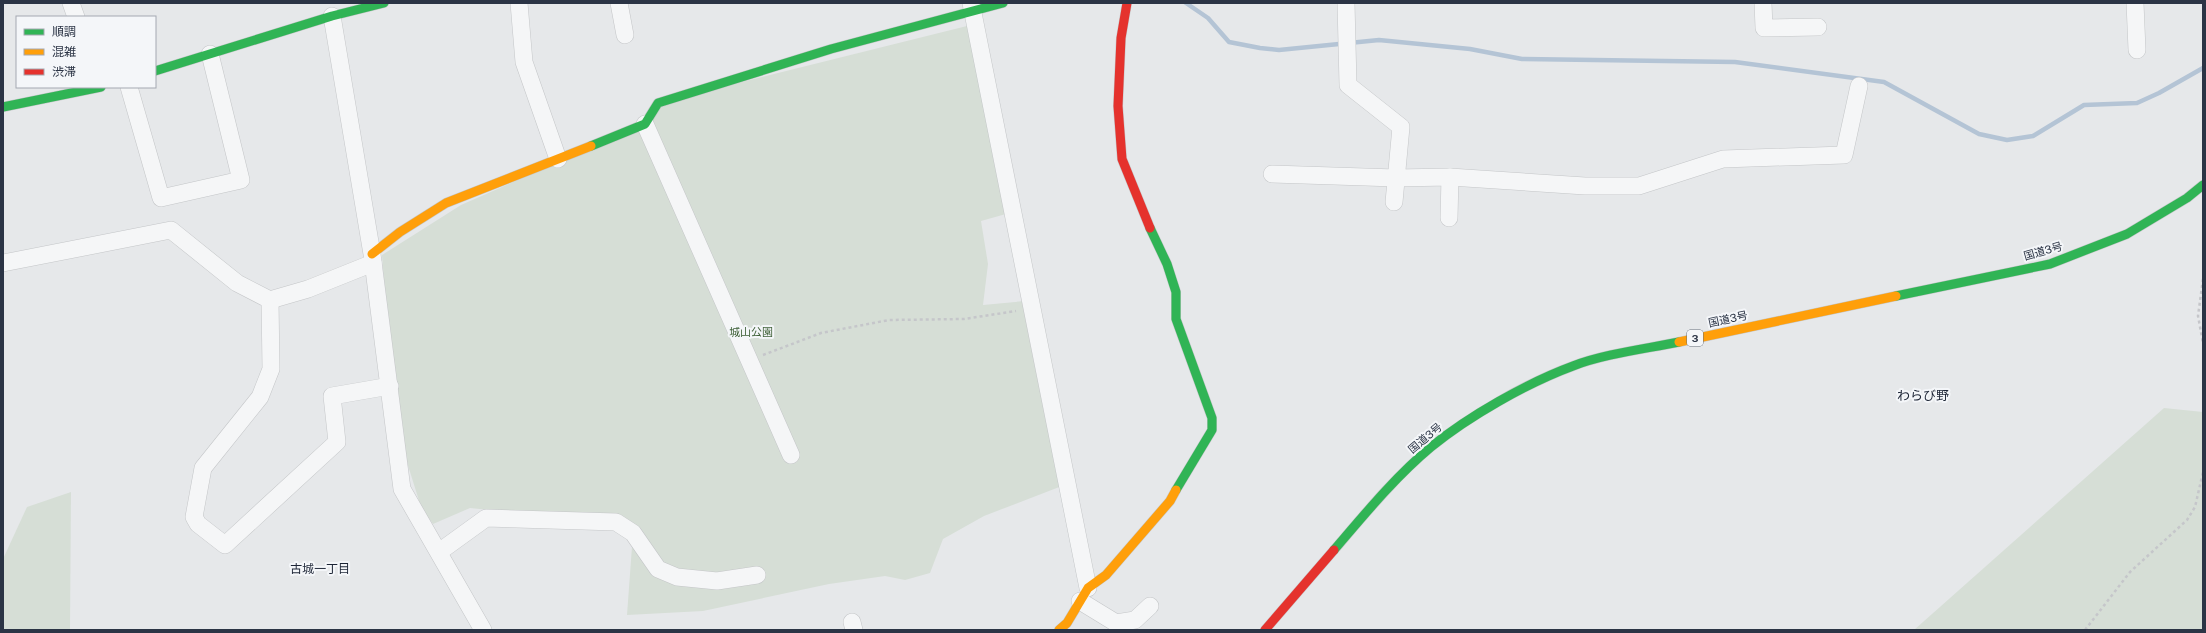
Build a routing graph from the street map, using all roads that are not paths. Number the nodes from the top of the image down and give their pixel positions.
1 (71, 3) edge
2 (384, 3) edge
3 (519, 3) edge
4 (619, 3) edge
5 (1003, 3) edge
6 (1127, 3) edge
7 (1346, 3) edge
8 (1763, 3) edge
9 (2135, 3) edge
10 (971, 7) edge
11 (76, 16) edge
12 (332, 16) junction
13 (1818, 27) dead end
14 (625, 35) dead end
15 (2137, 50) dead end
16 (210, 54) junction
17 (156, 71) edge
18 (1860, 86) dead end
19 (96, 88) edge
20 (129, 88) edge
21 (3, 107) edge
22 (645, 124) junction
23 (558, 158) junction
24 (1272, 174) dead end
25 (1450, 177) junction
26 (1396, 178) junction
27 (2203, 185) edge
28 (1394, 202) dead end
29 (1449, 218) dead end
30 (372, 259) junction
31 (3, 263) edge
32 (270, 300) junction
33 (390, 386) junction
34 (791, 455) dead end
35 (440, 552) junction
36 (757, 575) dead end
37 (1084, 595) junction
38 (1150, 606) dead end
39 (483, 630) edge
40 (1059, 630) edge
41 (1265, 630) edge

1 - 11 street
2 - 12 main road
3 - 23 street
4 - 14 street
5 - 10 main road
6 - 37 main road
7 - 26 street
8 - 13 street
9 - 15 street
10 - 22 main road
10 - 37 street
12 - 16 main road
12 - 30 street
16 - 17 main road
16 - 20 street
18 - 25 street
19 - 21 main road
22 - 23 main road
22 - 34 street
23 - 30 main road
24 - 26 street
25 - 26 street
25 - 29 street
26 - 28 street
27 - 41 main road, 国道3号 / 3
30 - 32 street
30 - 33 street
31 - 32 street
32 - 33 street
33 - 35 street
35 - 36 street
35 - 39 street
37 - 38 street
37 - 40 main road

